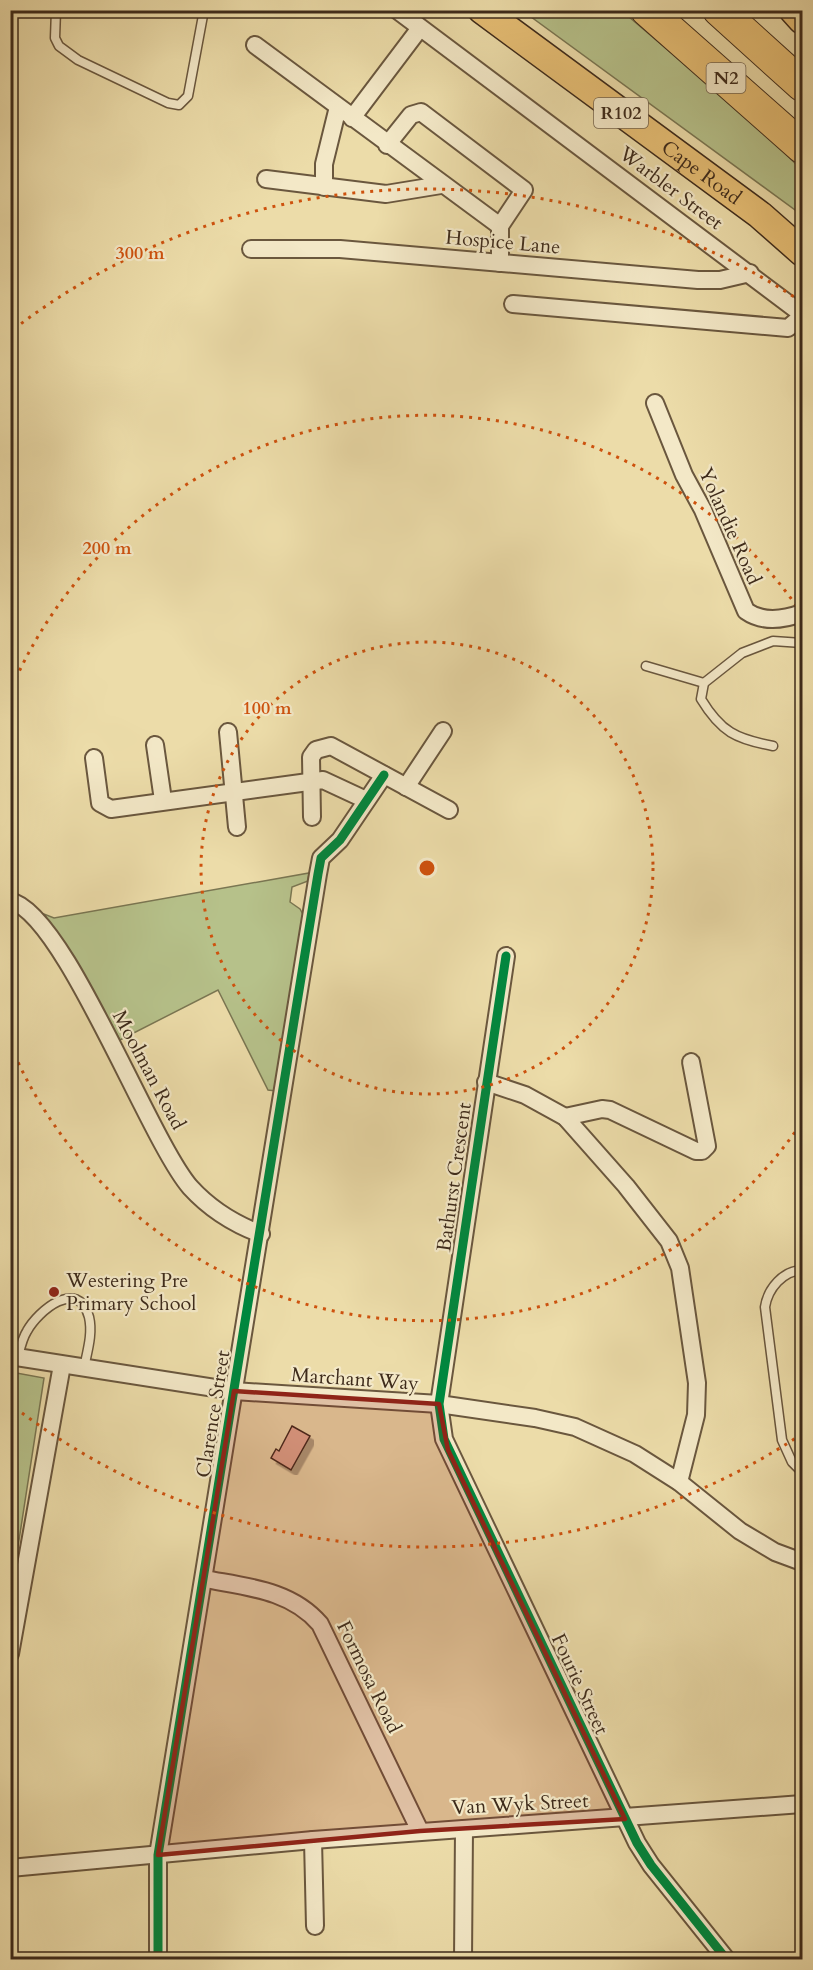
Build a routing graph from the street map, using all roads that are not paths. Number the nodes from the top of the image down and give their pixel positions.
1 (56, 10) edge
2 (204, 10) edge
3 (397, 10) edge
4 (482, 10) edge
5 (647, 10) edge
6 (719, 10) edge
7 (793, 10) edge
8 (802, 20) edge
9 (420, 28) junction
10 (255, 45) dead end
11 (802, 85) edge
12 (338, 107) junction
13 (352, 118) junction
14 (387, 145) junction
15 (802, 147) edge
16 (266, 180) dead end
17 (441, 184) junction
18 (324, 187) junction
19 (500, 226) junction
20 (251, 249) dead end
21 (802, 252) edge
22 (500, 262) junction
23 (750, 273) junction
24 (513, 304) dead end
25 (802, 315) edge
26 (655, 403) dead end
27 (802, 613) edge
28 (802, 643) edge
29 (646, 666) dead end
30 (704, 683) junction
31 (443, 731) dead end
32 (228, 732) dead end
33 (155, 745) dead end
34 (773, 746) dead end
35 (94, 758) dead end
36 (384, 774) junction
37 (312, 780) junction
38 (406, 787) junction
39 (233, 791) junction
40 (163, 800) junction
41 (366, 800) junction
42 (448, 810) dead end
43 (312, 817) dead end
44 (237, 826) dead end
45 (15, 902) edge
46 (506, 956) dead end
47 (691, 1062) dead end
48 (486, 1082) junction
49 (565, 1117) junction
50 (261, 1234) junction
51 (802, 1270) edge
52 (14, 1357) edge
53 (62, 1365) junction
54 (84, 1368) junction
55 (234, 1391) junction
56 (439, 1404) junction
57 (802, 1472) edge
58 (679, 1482) junction
59 (802, 1562) edge
60 (205, 1579) junction
61 (10, 1654) edge
62 (802, 1804) edge
63 (625, 1819) junction
64 (464, 1829) junction
65 (420, 1831) junction
66 (313, 1840) junction
67 (158, 1855) junction
68 (10, 1868) edge
69 (315, 1926) dead end
70 (158, 1959) edge
71 (463, 1959) edge
72 (727, 1959) edge

1 - 2 lane
3 - 9 street, Warbler Street
4 - 21 main road, Cape Road / R102
5 - 15 highway, N2
6 - 11 highway, N2
7 - 8 main road
9 - 13 street
9 - 23 street, Warbler Street
10 - 12 street
12 - 13 street
12 - 18 street
13 - 14 street
14 - 17 street
14 - 19 street
16 - 18 street
17 - 18 street
17 - 19 street
19 - 22 street
20 - 22 street, Hospice Lane
22 - 23 street, Hospice Lane
23 - 25 street, Warbler Street
24 - 25 street
26 - 27 street, Yolandie Road
28 - 30 lane
29 - 30 lane
30 - 34 lane
31 - 38 street
32 - 39 street
33 - 40 street
35 - 40 street
36 - 37 street
36 - 38 street
36 - 41 street, Clarence Street
37 - 39 street
37 - 41 street
37 - 43 street
38 - 42 street
39 - 40 street
39 - 44 street
41 - 50 street, Clarence Street
45 - 50 street, Moolman Road
46 - 48 street, Bathurst Crescent
47 - 49 street
48 - 49 street, Bathurst Crescent
48 - 56 street, Bathurst Crescent
49 - 58 street, Bathurst Crescent
50 - 55 street, Clarence Street
51 - 57 lane
52 - 53 street, Marchant Way
52 - 54 lane
53 - 54 street, Marchant Way
53 - 61 street
54 - 55 street, Marchant Way
55 - 56 street, Marchant Way
55 - 60 street, Clarence Street
56 - 58 street, Marchant Way
56 - 63 street, Fourie Street
58 - 59 street, Marchant Way
60 - 65 street, Formosa Road
60 - 67 street, Clarence Street
62 - 63 street, Van Wyk Street
63 - 64 street, Van Wyk Street
63 - 72 street, Fourie Street
64 - 65 street, Van Wyk Street
64 - 71 street
65 - 66 street, Van Wyk Street
66 - 67 street, Van Wyk Street
66 - 69 street
67 - 68 street, Van Wyk Street
67 - 70 street, Clarence Street

